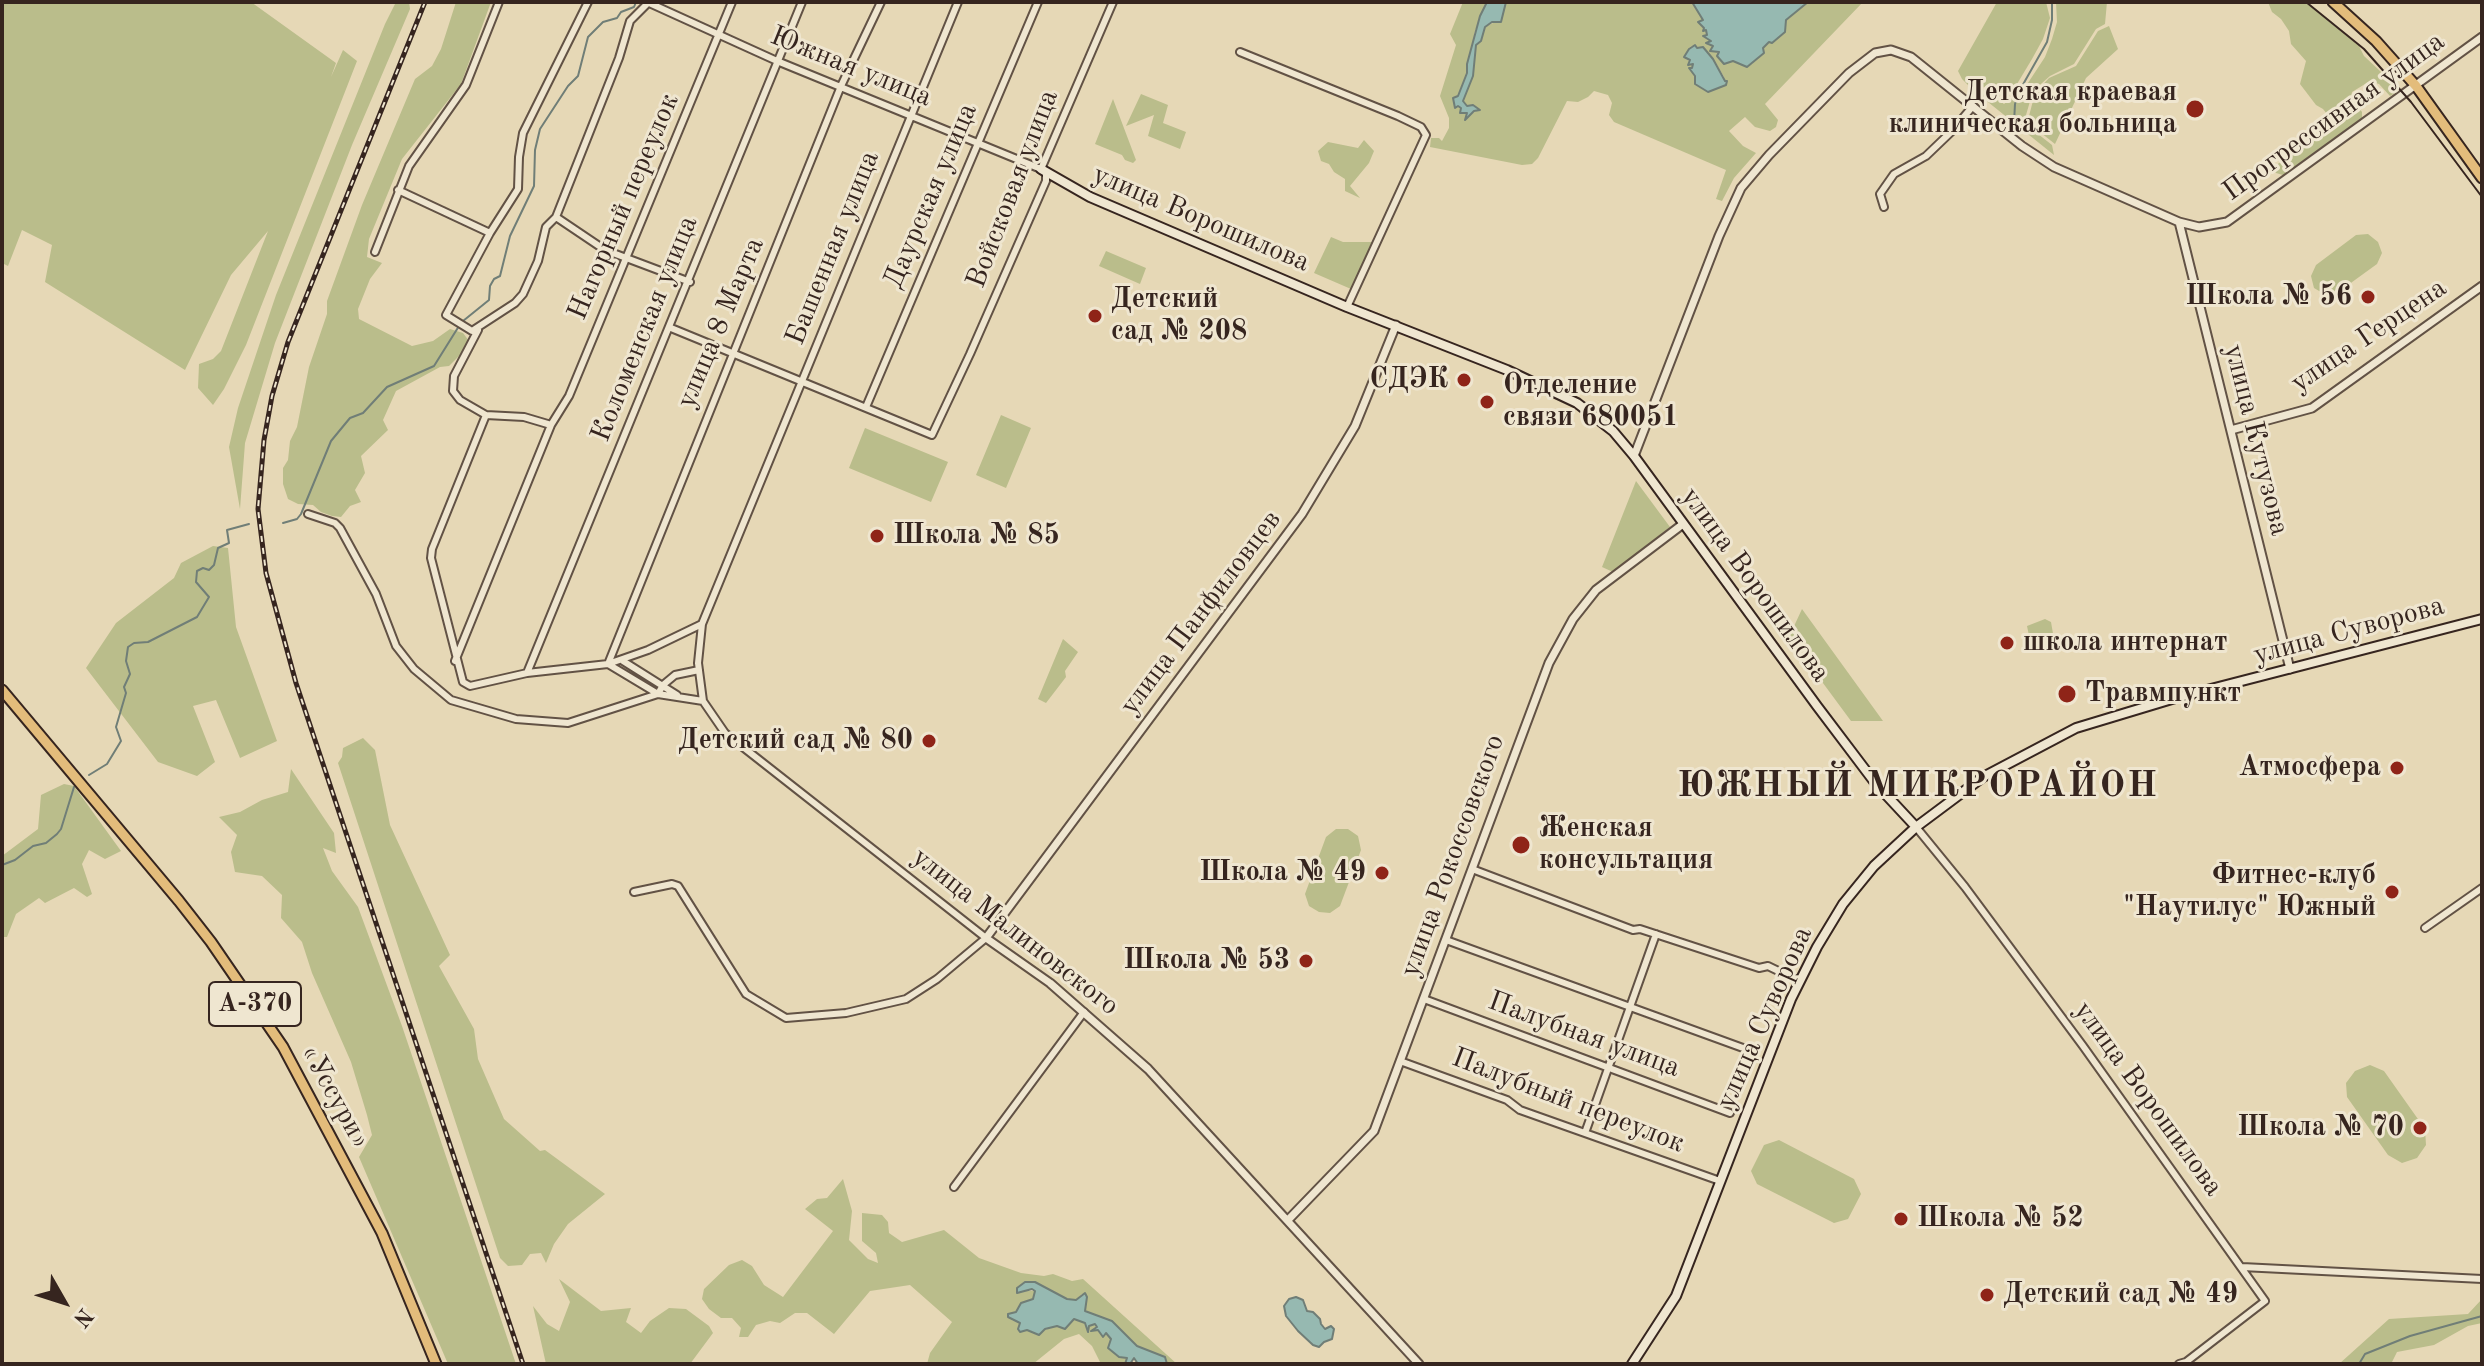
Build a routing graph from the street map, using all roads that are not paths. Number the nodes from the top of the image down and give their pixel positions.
1 (499, 2) edge
2 (588, 2) edge
3 (647, 2) edge
4 (732, 2) edge
5 (802, 2) edge
6 (881, 2) edge
7 (958, 2) edge
8 (1038, 2) edge
9 (1113, 2) edge
10 (2333, 2) edge
11 (718, 35) junction
12 (2482, 37) edge
13 (1240, 52) dead end
14 (777, 61) junction
15 (841, 86) junction
16 (2416, 86) junction
17 (1973, 106) junction
18 (910, 115) junction
19 (976, 142) junction
20 (1041, 169) junction
21 (2482, 178) edge
22 (398, 190) junction
23 (1884, 207) dead end
24 (556, 217) junction
25 (2179, 222) junction
26 (490, 233) junction
27 (375, 252) dead end
28 (627, 257) junction
29 (690, 282) junction
30 (2482, 286) edge
31 (1347, 307) junction
32 (1396, 325) junction
33 (671, 328) junction
34 (479, 329) junction
35 (732, 354) junction
36 (802, 383) junction
37 (866, 407) junction
38 (486, 415) junction
39 (551, 425) junction
40 (2231, 430) junction
41 (1634, 456) junction
42 (749, 511) joint
43 (308, 514) dead end
44 (1683, 524) junction
45 (2481, 621) edge
46 (702, 624) junction
47 (455, 661) junction
48 (623, 661) junction
49 (608, 664) junction
50 (2290, 669) junction
51 (699, 670) junction
52 (527, 673) junction
53 (663, 685) junction
54 (2, 690) edge
55 (658, 694) junction
56 (680, 697) junction
57 (703, 701) junction
58 (1916, 827) junction
59 (1472, 869) junction
60 (2482, 888) edge
61 (634, 892) dead end
62 (2425, 928) dead end
63 (1656, 934) junction
64 (986, 938) junction
65 (1446, 940) junction
66 (1799, 981) junction
67 (1424, 999) junction
68 (1630, 1007) junction
69 (1084, 1012) junction
70 (1754, 1052) dead end
71 (1400, 1061) junction
72 (1608, 1068) junction
73 (1730, 1113) dead end
74 (1585, 1133) junction
75 (1720, 1181) junction
76 (954, 1187) dead end
77 (1288, 1220) junction
78 (2242, 1267) junction
79 (2482, 1279) edge
80 (436, 1364) edge
81 (1419, 1364) edge
82 (1632, 1364) edge
83 (2179, 1364) edge

1 - 22 street
2 - 26 street
3 - 11 street, Южная улица
3 - 24 street
4 - 11 street, Нагорный переулок
5 - 14 street, Коломенская улица
6 - 15 street, улица 8 Марта
7 - 18 street, Башенная улица
8 - 19 street, Даурская улица
9 - 20 street, Войсковая улица
10 - 16 main road
11 - 14 street, Южная улица
11 - 28 street, Нагорный переулок
12 - 16 street, Прогрессивная улица
13 - 31 street
14 - 15 street, Южная улица
14 - 29 street, Коломенская улица
15 - 18 street, Южная улица
15 - 35 street, улица 8 Марта
16 - 21 main road
16 - 25 street, Прогрессивная улица
17 - 23 street
17 - 25 street, Прогрессивная улица
17 - 41 street, Прогрессивная улица
18 - 19 street, Южная улица
18 - 36 street, Башенная улица
19 - 20 street, Южная улица
19 - 37 street, Даурская улица
20 - 31 main road, улица Ворошилова
20 - 37 street, Войсковая улица
22 - 26 street
22 - 27 street
24 - 28 street
24 - 34 street
25 - 40 street, улица Кутузова
26 - 34 street
28 - 29 street
28 - 39 street, Нагорный переулок
29 - 33 street, Коломенская улица
30 - 40 street, улица Герцена
31 - 32 main road, улица Ворошилова
32 - 41 main road, улица Ворошилова
32 - 64 street, улица Панфиловцев
33 - 35 street
33 - 52 street, Коломенская улица
34 - 38 street
35 - 36 street
35 - 49 street, улица 8 Марта
36 - 37 street
36 - 42 street, Башенная улица
38 - 39 street
38 - 47 street
39 - 47 street, Нагорный переулок
40 - 50 street, улица Кутузова
41 - 44 main road, улица Ворошилова
42 - 46 street, улица Малиновского
43 - 55 street
44 - 58 main road, улица Ворошилова
44 - 59 street, улица Рокоссовского
45 - 50 main road, улица Суворова
46 - 48 street
46 - 51 street, улица Малиновского
47 - 52 street
48 - 49 street
48 - 53 street
49 - 52 street
49 - 55 street
50 - 58 main road, улица Суворова
51 - 53 street
51 - 57 street, улица Малиновского
53 - 55 street
53 - 56 street
54 - 80 main road, «Уссури» / А-370
55 - 56 street
56 - 57 street
57 - 64 street, улица Малиновского
58 - 66 main road, улица Суворова
58 - 78 street, улица Ворошилова
59 - 63 street
59 - 65 street, улица Рокоссовского
60 - 62 street
61 - 64 street
63 - 66 street
63 - 68 street
64 - 69 street, улица Малиновского
65 - 67 street, улица Рокоссовского
65 - 68 street
66 - 75 main road, улица Суворова
67 - 71 street, улица Рокоссовского
67 - 72 street, Палубная улица
68 - 70 street
68 - 72 street
69 - 76 street
69 - 77 street, улица Малиновского
71 - 74 street, Палубный переулок
71 - 77 street, улица Рокоссовского
72 - 73 street, Палубная улица
72 - 74 street
74 - 75 street, Палубный переулок
75 - 82 main road, улица Суворова
77 - 81 street, улица Малиновского
78 - 79 street
78 - 83 street, улица Ворошилова

